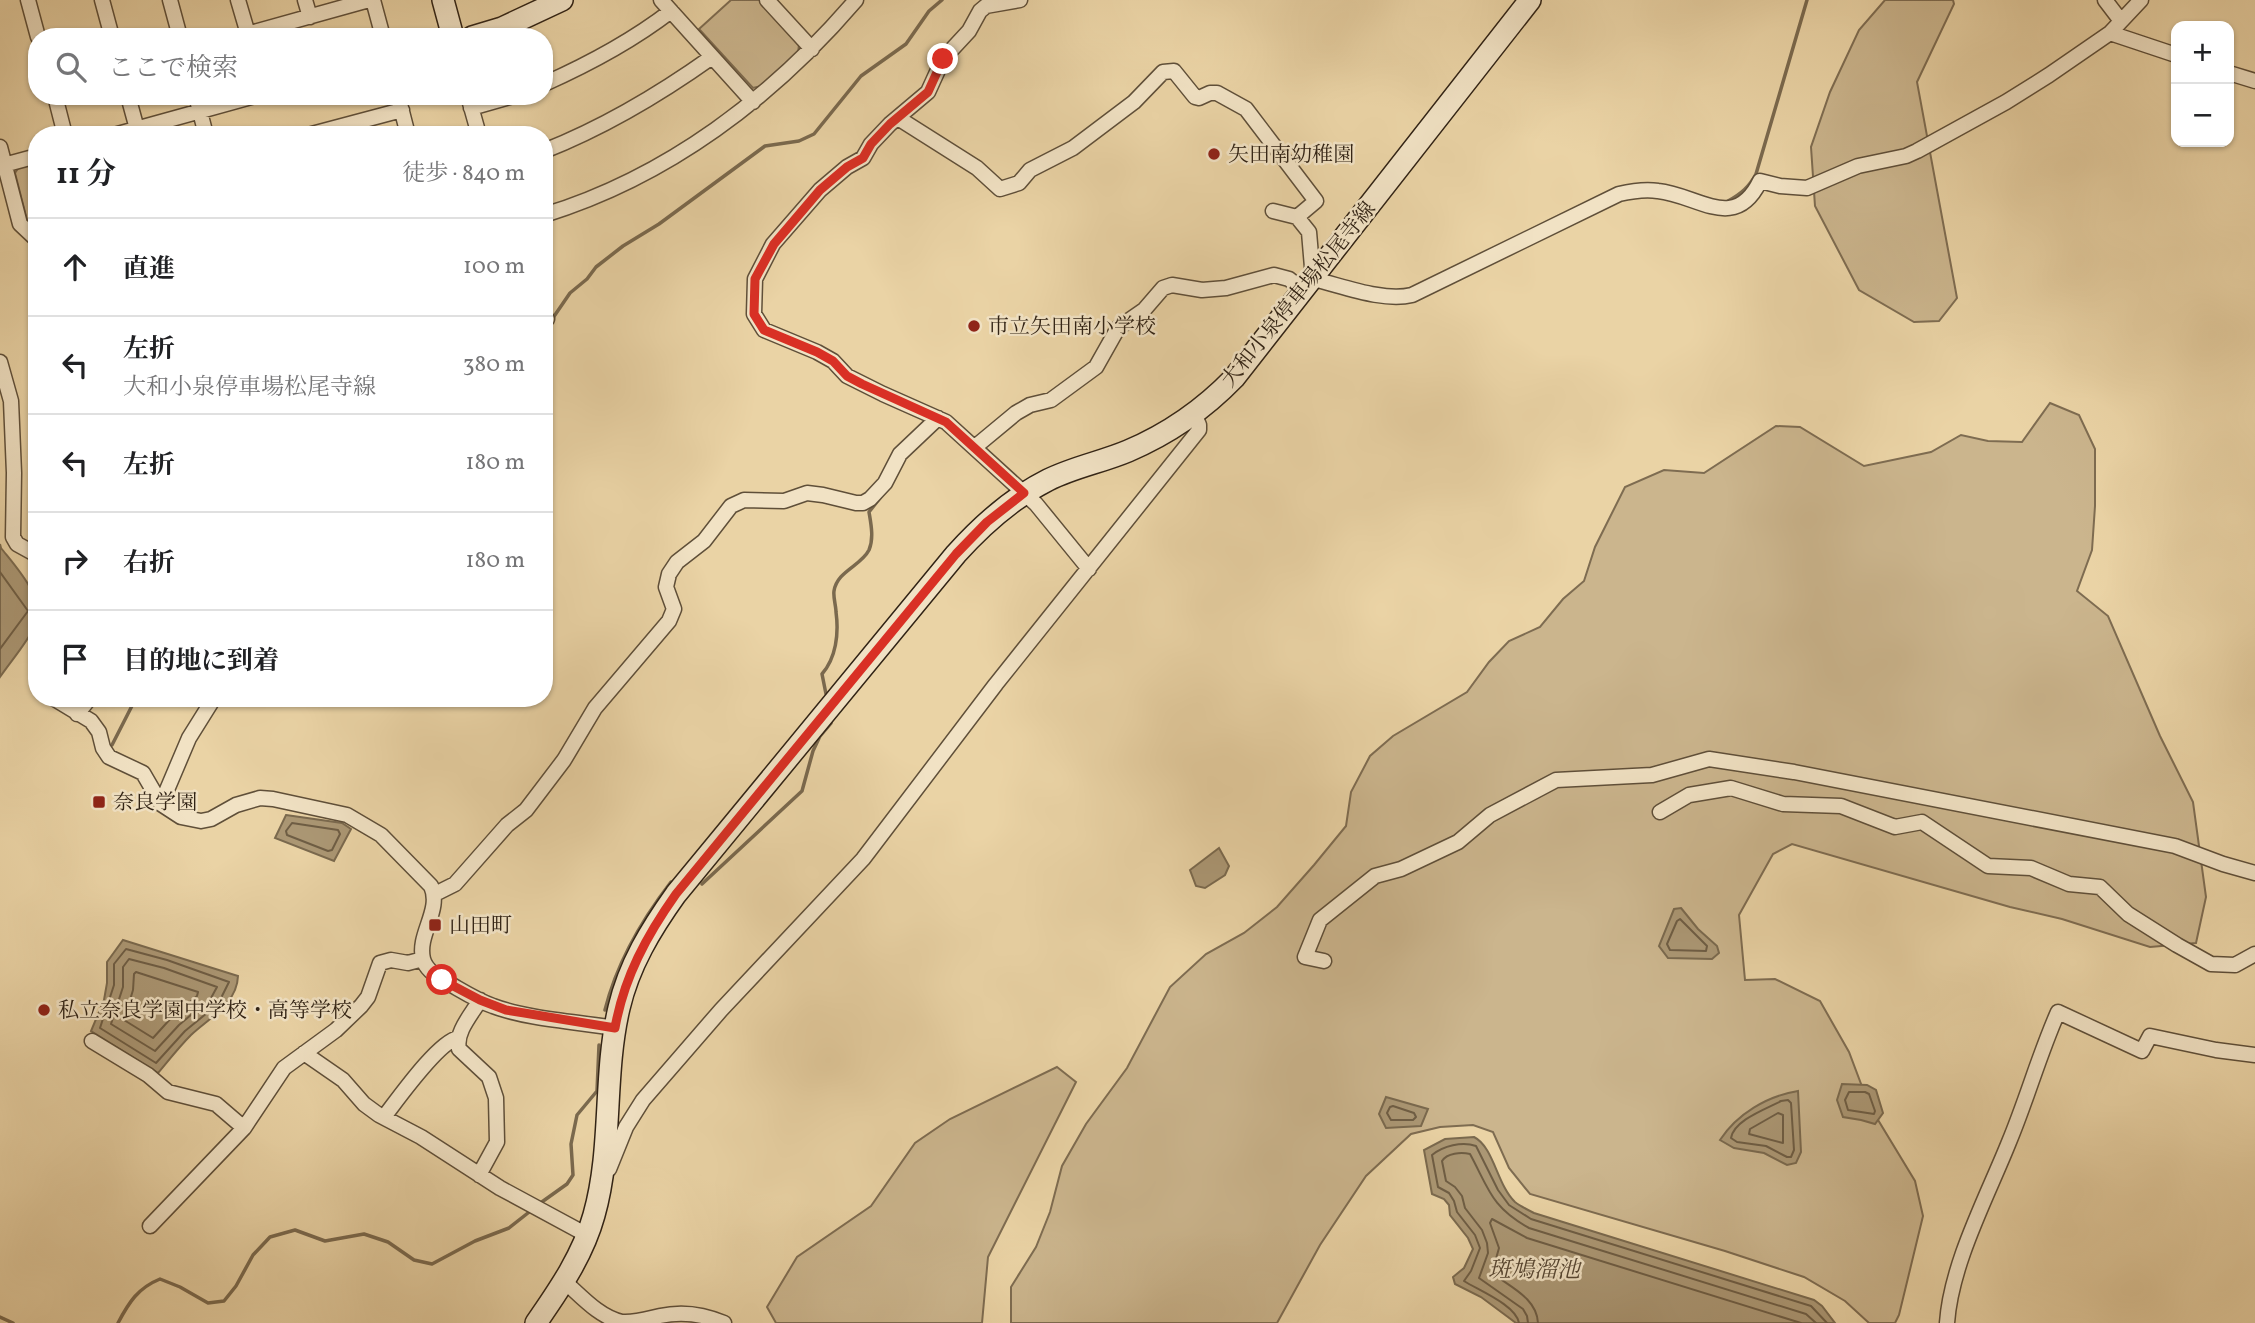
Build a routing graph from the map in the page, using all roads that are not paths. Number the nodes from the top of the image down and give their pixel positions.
1 (28, 0) edge
2 (103, 0) edge
3 (170, 0) edge
4 (238, 0) edge
5 (305, 0) edge
6 (371, 0) edge
7 (443, 0) edge
8 (562, 0) edge
9 (856, 0) edge
10 (1020, 0) edge
11 (1530, 0) edge
12 (2105, 0) edge
13 (2141, 0) edge
14 (770, 1) edge
15 (666, 5) edge
16 (310, 17) junction
17 (2121, 21) junction
18 (36, 28) edge
19 (110, 28) edge
20 (178, 28) edge
21 (241, 28) edge
22 (268, 28) edge
23 (380, 28) edge
24 (451, 28) edge
25 (498, 28) edge
26 (2110, 33) junction
27 (812, 49) junction
28 (2171, 53) edge
29 (712, 57) junction
30 (2234, 75) edge
31 (553, 80) edge
32 (2255, 81) edge
33 (753, 102) junction
34 (57, 105) edge
35 (131, 105) edge
36 (198, 105) edge
37 (222, 105) edge
38 (397, 105) edge
39 (400, 105) edge
40 (471, 105) edge
41 (200, 111) junction
42 (898, 118) junction
43 (63, 126) edge
44 (136, 126) edge
45 (144, 126) edge
46 (204, 126) edge
47 (360, 126) edge
48 (406, 126) edge
49 (477, 126) edge
50 (0, 147) edge
51 (553, 147) edge
52 (28, 158) edge
53 (2, 165) edge
54 (1273, 211) dead end
55 (553, 212) edge
56 (1297, 217) junction
57 (28, 232) edge
58 (1308, 285) junction
59 (0, 362) edge
60 (1194, 413) junction
61 (938, 418) junction
62 (975, 447) junction
63 (1024, 493) junction
64 (28, 550) edge
65 (1089, 569) junction
66 (66, 707) edge
67 (83, 707) edge
68 (208, 707) edge
69 (77, 714) junction
70 (161, 804) junction
71 (1660, 811) dead end
72 (2255, 873) edge
73 (435, 894) junction
74 (2255, 954) edge
75 (423, 959) junction
76 (1324, 961) dead end
77 (480, 1000) junction
78 (615, 1028) junction
79 (458, 1038) junction
80 (92, 1041) dead end
81 (304, 1053) junction
82 (2255, 1055) edge
83 (384, 1117) junction
84 (244, 1128) junction
85 (479, 1175) junction
86 (598, 1196) junction
87 (150, 1226) dead end
88 (587, 1235) junction
89 (564, 1281) junction
90 (536, 1323) edge
91 (724, 1323) edge
92 (1947, 1323) edge

1 - 18 street
2 - 19 street
3 - 20 street
4 - 21 street
5 - 16 street
6 - 16 street
6 - 23 street
7 - 24 main road
8 - 25 main road
9 - 27 street
10 - 42 street
11 - 58 main road, 大和小泉停車場松尾寺線
12 - 17 street
13 - 17 street
14 - 27 street
15 - 29 street
15 - 31 street
16 - 22 street
17 - 26 street
26 - 28 street
26 - 58 street
27 - 33 street
29 - 33 street
29 - 51 street
30 - 32 street
33 - 55 street
34 - 43 street
35 - 44 street
36 - 41 street
37 - 41 street
38 - 47 street
39 - 48 street
40 - 49 street
41 - 45 street
41 - 46 street
42 - 56 street
42 - 61 street
50 - 53 street
52 - 53 street
53 - 57 street
54 - 56 street
56 - 58 street
58 - 60 main road, 大和小泉停車場松尾寺線
58 - 62 street
59 - 64 street
60 - 63 main road, 大和小泉停車場松尾寺線
60 - 65 street
61 - 62 street
61 - 73 street
62 - 63 street
63 - 65 street
63 - 78 main road, 大和小泉停車場松尾寺線
65 - 86 street
66 - 69 street
67 - 69 street
68 - 70 street
69 - 70 street
70 - 73 street
71 - 74 street
72 - 76 street
73 - 75 street
75 - 77 street
75 - 81 street
77 - 78 street
77 - 79 street
78 - 86 main road, 大和小泉停車場松尾寺線
79 - 83 street
79 - 85 street
80 - 84 street
81 - 83 street
81 - 84 street
82 - 92 street
83 - 85 street
84 - 87 street
85 - 88 street
86 - 88 main road, 大和小泉停車場松尾寺線
88 - 89 main road, 大和小泉停車場松尾寺線
89 - 90 main road, 大和小泉停車場松尾寺線
89 - 91 street

